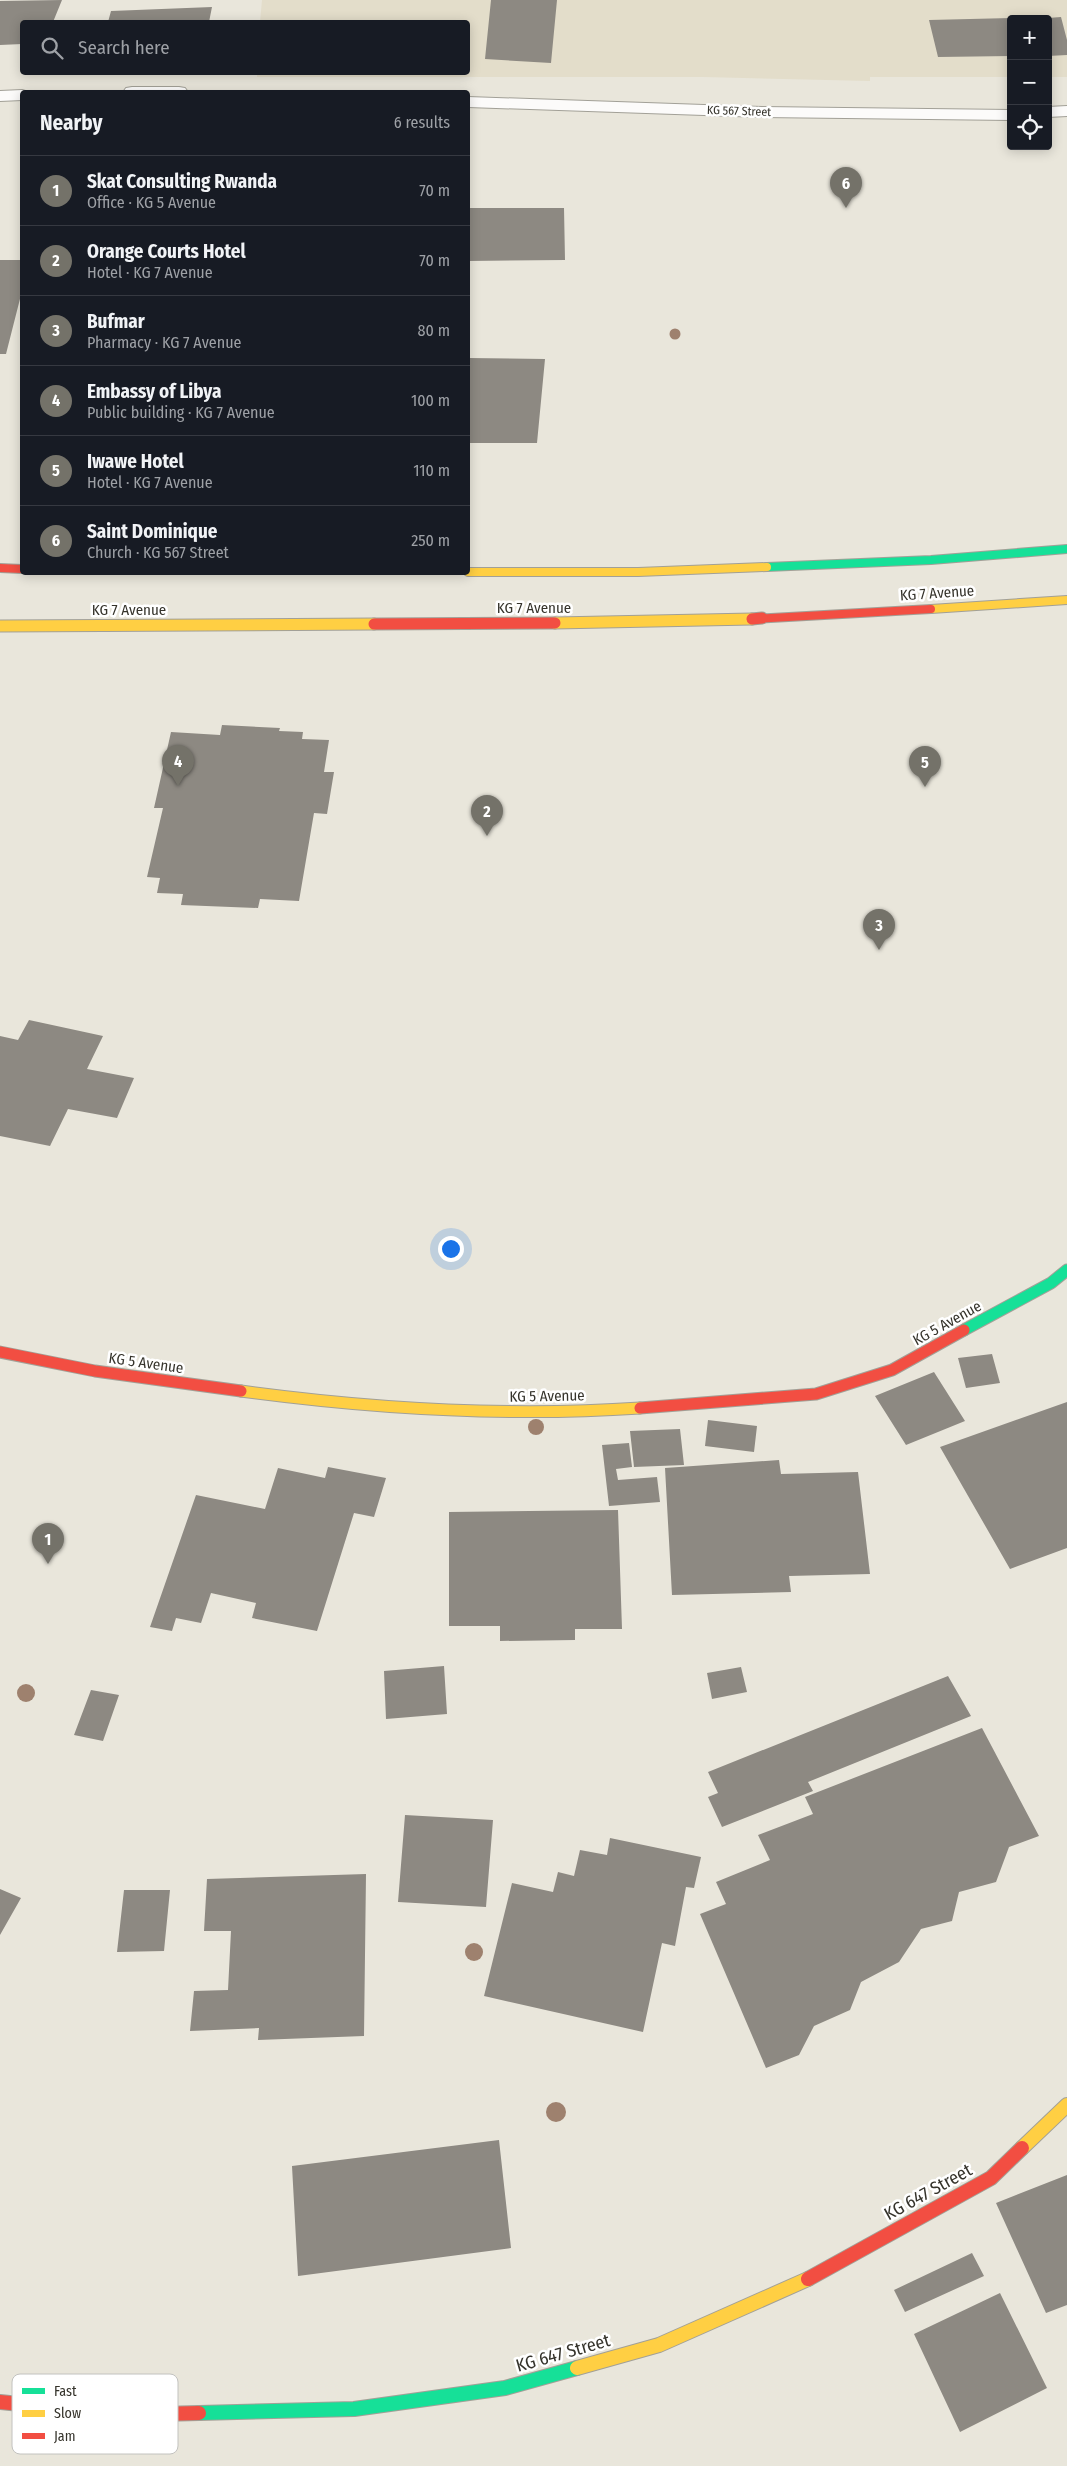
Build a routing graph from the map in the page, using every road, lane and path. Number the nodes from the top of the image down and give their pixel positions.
1 (20, 95) edge
2 (0, 96) edge
3 (470, 102) edge
4 (1067, 111) edge
5 (1052, 112) edge
6 (1007, 115) edge
7 (1067, 549) edge
8 (0, 568) edge
9 (20, 569) edge
10 (470, 572) edge
11 (1067, 600) edge
12 (0, 626) edge
13 (1067, 1270) edge
14 (0, 1352) edge
15 (1067, 2105) edge
16 (178, 2414) edge

1 - 2 street
3 - 6 street, KG 567 Street
4 - 5 street
7 - 10 main road
8 - 9 main road
11 - 12 main road, KG 7 Avenue
13 - 14 main road, KG 5 Avenue
15 - 16 main road, KG 647 Street

